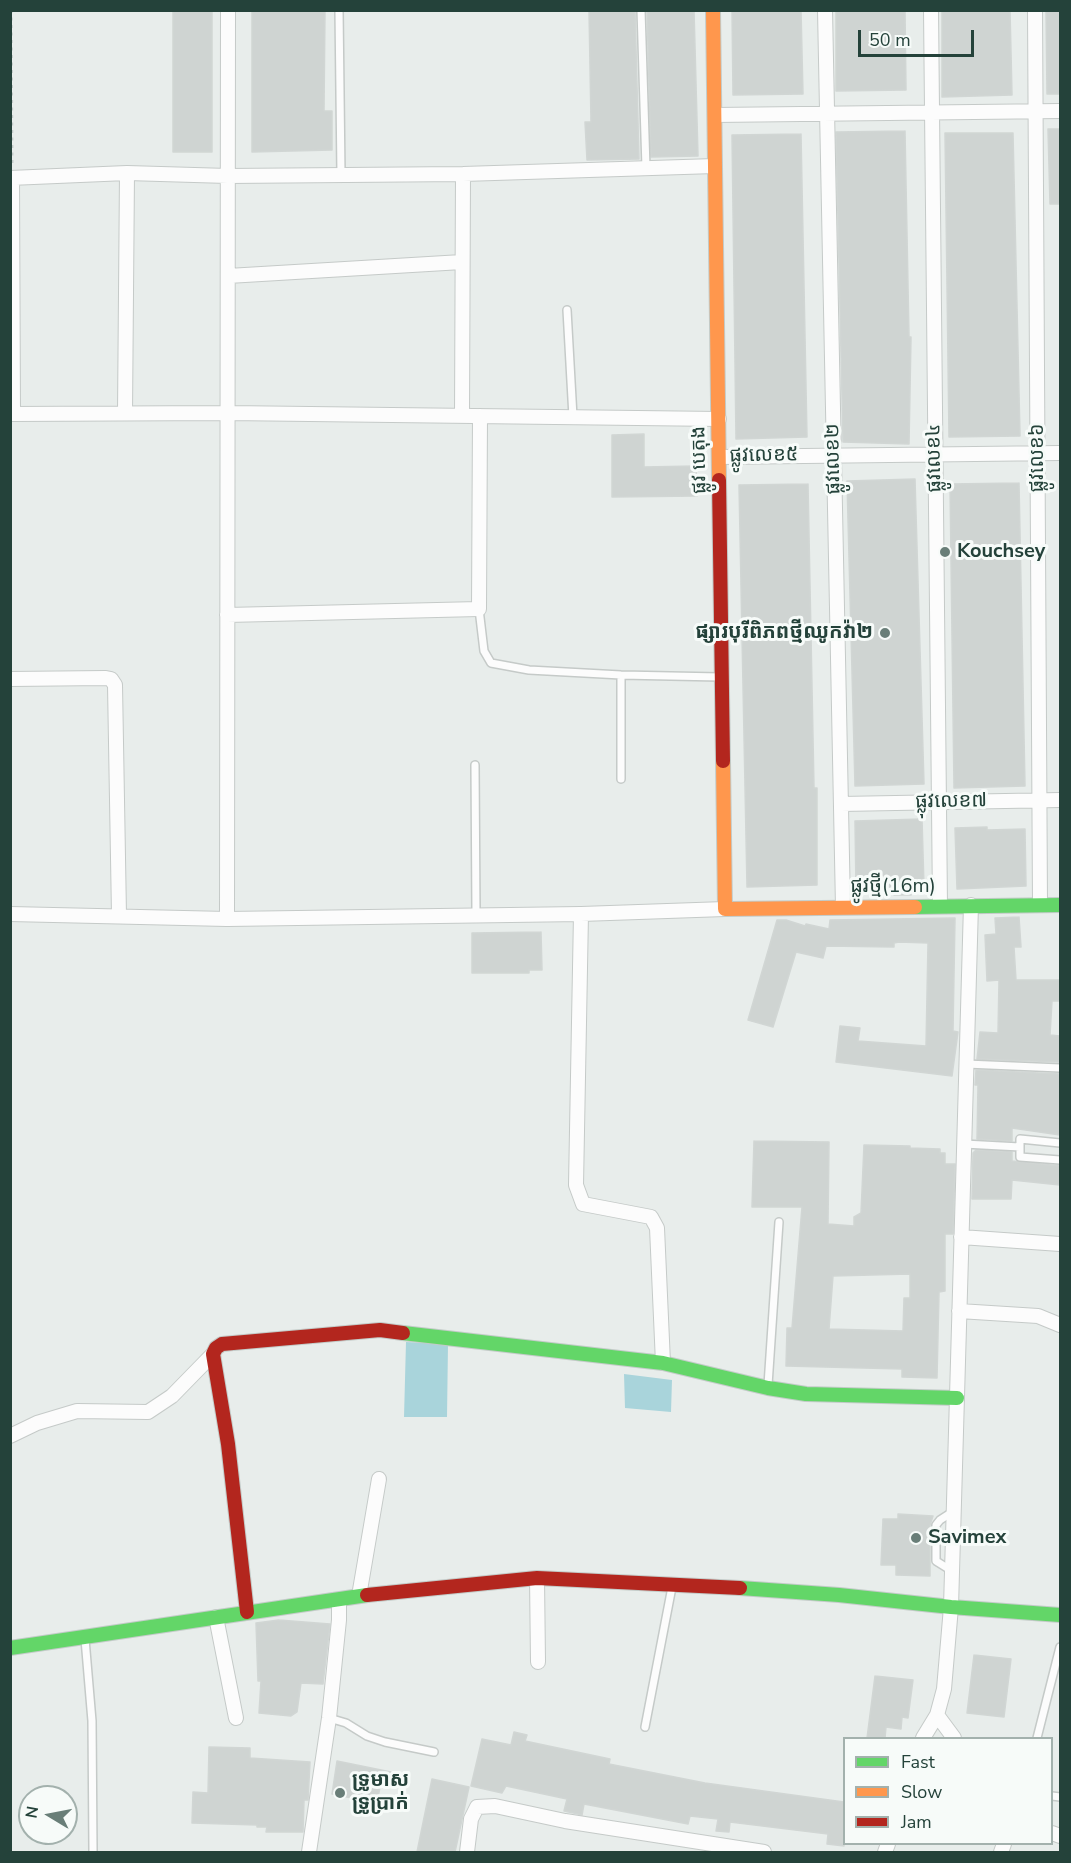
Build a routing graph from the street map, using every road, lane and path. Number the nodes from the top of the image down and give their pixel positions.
1 (10, 10) edge
2 (228, 10) edge
3 (339, 10) edge
4 (640, 10) edge
5 (713, 10) edge
6 (825, 10) edge
7 (931, 10) edge
8 (1035, 10) edge
9 (1060, 111) edge
10 (1036, 112) junction
11 (932, 113) junction
12 (827, 114) junction
13 (715, 115) junction
14 (715, 166) junction
15 (646, 168) junction
16 (127, 173) junction
17 (463, 174) junction
18 (228, 176) junction
19 (341, 176) junction
20 (11, 178) edge
21 (462, 262) junction
22 (228, 276) junction
23 (567, 310) dead end
24 (125, 413) junction
25 (228, 413) junction
26 (12, 414) edge
27 (462, 416) junction
28 (480, 416) junction
29 (573, 417) junction
30 (719, 419) junction
31 (1060, 453) edge
32 (1038, 454) junction
33 (834, 455) junction
34 (935, 455) junction
35 (719, 457) junction
36 (479, 609) junction
37 (227, 615) junction
38 (621, 675) junction
39 (722, 677) junction
40 (10, 679) edge
41 (475, 765) dead end
42 (621, 779) dead end
43 (1060, 800) edge
44 (1040, 801) junction
45 (939, 802) junction
46 (841, 804) junction
47 (971, 905) junction
48 (1040, 905) junction
49 (1060, 905) edge
50 (843, 906) junction
51 (940, 906) junction
52 (725, 909) junction
53 (10, 914) edge
54 (476, 914) junction
55 (581, 914) junction
56 (119, 915) junction
57 (227, 919) junction
58 (966, 1064) junction
59 (1060, 1068) edge
60 (1060, 1143) edge
61 (964, 1144) junction
62 (1020, 1147) junction
63 (1060, 1160) edge
64 (779, 1222) dead end
65 (961, 1237) junction
66 (1060, 1244) edge
67 (959, 1311) junction
68 (1060, 1325) edge
69 (213, 1354) junction
70 (663, 1363) junction
71 (768, 1388) junction
72 (957, 1398) junction
73 (10, 1436) edge
74 (379, 1479) dead end
75 (537, 1578) junction
76 (673, 1584) junction
77 (359, 1596) junction
78 (339, 1600) junction
79 (951, 1607) junction
80 (247, 1612) junction
81 (1060, 1615) edge
82 (216, 1617) junction
83 (85, 1637) junction
84 (1060, 1647) edge
85 (10, 1648) edge
86 (538, 1662) dead end
87 (937, 1715) junction
88 (236, 1718) dead end
89 (329, 1718) junction
90 (645, 1727) dead end
91 (924, 1737) edge
92 (953, 1737) edge
93 (1037, 1737) edge
94 (434, 1752) dead end
95 (93, 1851) edge
96 (309, 1852) edge
97 (467, 1852) edge
98 (764, 1852) edge

1 - 20 path
2 - 18 street
3 - 19 lane
4 - 15 lane
5 - 13 street, ផ្លូវ បេតុង
6 - 12 street, ផ្លូវលេខ២
7 - 11 street, ផ្លូវលេខ៤
8 - 10 street, ផ្លូវលេខ៦
9 - 10 street
10 - 11 street
10 - 32 street, ផ្លូវលេខ៦
11 - 12 street
11 - 34 street, ផ្លូវលេខ៤
12 - 13 street
12 - 33 street, ផ្លូវលេខ២
13 - 14 street, ផ្លូវ បេតុង
14 - 15 street
14 - 30 street, ផ្លូវ បេតុង
15 - 17 street
16 - 18 street
16 - 20 street
16 - 24 street
17 - 19 street
17 - 21 street
18 - 19 street
18 - 22 street
20 - 26 street
21 - 22 street
21 - 27 street
22 - 25 street
23 - 29 lane
24 - 25 street
24 - 26 street
25 - 27 street
25 - 37 street
27 - 28 street
28 - 29 street
28 - 36 street
29 - 30 street
30 - 35 street, ផ្លូវ បេតុង
31 - 32 street, ផ្លូវលេខ៥
32 - 34 street, ផ្លូវលេខ៥
32 - 44 street, ផ្លូវលេខ៦
33 - 34 street, ផ្លូវលេខ៥
33 - 35 street, ផ្លូវលេខ៥
33 - 46 street, ផ្លូវលេខ២
34 - 45 street, ផ្លូវលេខ៤
35 - 39 street, ផ្លូវ បេតុង
36 - 37 street
36 - 38 lane
37 - 57 street
38 - 39 lane
38 - 42 lane
39 - 52 street, ផ្លូវ បេតុង
40 - 56 street
41 - 54 lane
43 - 44 street, ផ្លុវលេខ៧
44 - 45 street, ផ្លុវលេខ៧
44 - 48 street, ផ្លូវលេខ៦
45 - 46 street, ផ្លុវលេខ៧
45 - 51 street, ផ្លូវលេខ៤
46 - 50 street, ផ្លូវលេខ២
47 - 48 street, ផ្លូវថ្មី(16m)
47 - 51 street, ផ្លូវថ្មី(16m)
47 - 58 street
48 - 49 street, ផ្លូវថ្មី(16m)
50 - 51 street, ផ្លូវថ្មី(16m)
50 - 52 street, ផ្លូវថ្មី(16m)
52 - 55 street
53 - 56 street
54 - 55 street
54 - 57 street
55 - 70 street
56 - 57 street
58 - 59 lane
58 - 61 street
60 - 62 lane
61 - 62 lane
61 - 65 street
62 - 63 lane
64 - 71 lane
65 - 66 street
65 - 67 street
67 - 68 street
67 - 72 street
69 - 70 street
69 - 73 street
69 - 80 street
70 - 71 street
71 - 72 street
72 - 79 street
74 - 77 street
75 - 76 street
75 - 77 street
75 - 86 street
76 - 79 street
76 - 90 lane
77 - 78 street
78 - 80 street
78 - 89 street
79 - 81 street
79 - 87 street
80 - 82 street
82 - 83 street
82 - 88 street
83 - 85 street
83 - 95 lane
84 - 93 lane
87 - 91 street
87 - 92 street
89 - 94 lane
89 - 96 street
97 - 98 street

